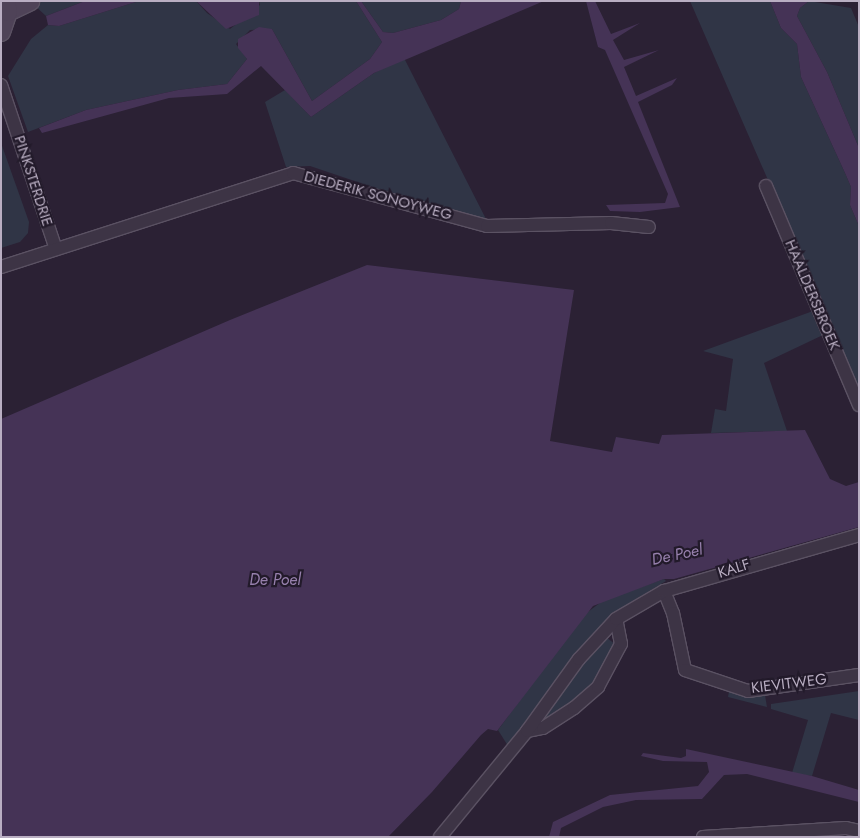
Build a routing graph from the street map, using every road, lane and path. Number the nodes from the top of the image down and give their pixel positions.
1 (31, 1) edge
2 (7, 7) edge
3 (1, 32) edge
4 (1, 85) edge
5 (766, 186) dead end
6 (649, 227) dead end
7 (56, 249) junction
8 (1, 268) edge
9 (859, 405) edge
10 (859, 535) edge
11 (664, 590) junction
12 (616, 619) junction
13 (859, 674) edge
14 (527, 731) junction
15 (859, 831) edge
16 (440, 837) edge
17 (703, 837) edge

1 - 2 main road
2 - 3 main road
4 - 7 street, PINKSTERDRIE
5 - 9 street, HAALDERSBROEK
6 - 7 street, DIEDERIK SONOYWEG
7 - 8 street, DIEDERIK SONOYWEG
10 - 11 street, KALF
11 - 12 street, KALF
11 - 13 street, KIEVITWEG
12 - 14 street, KALF
12 - 14 street
14 - 16 street, KALF
15 - 17 street

